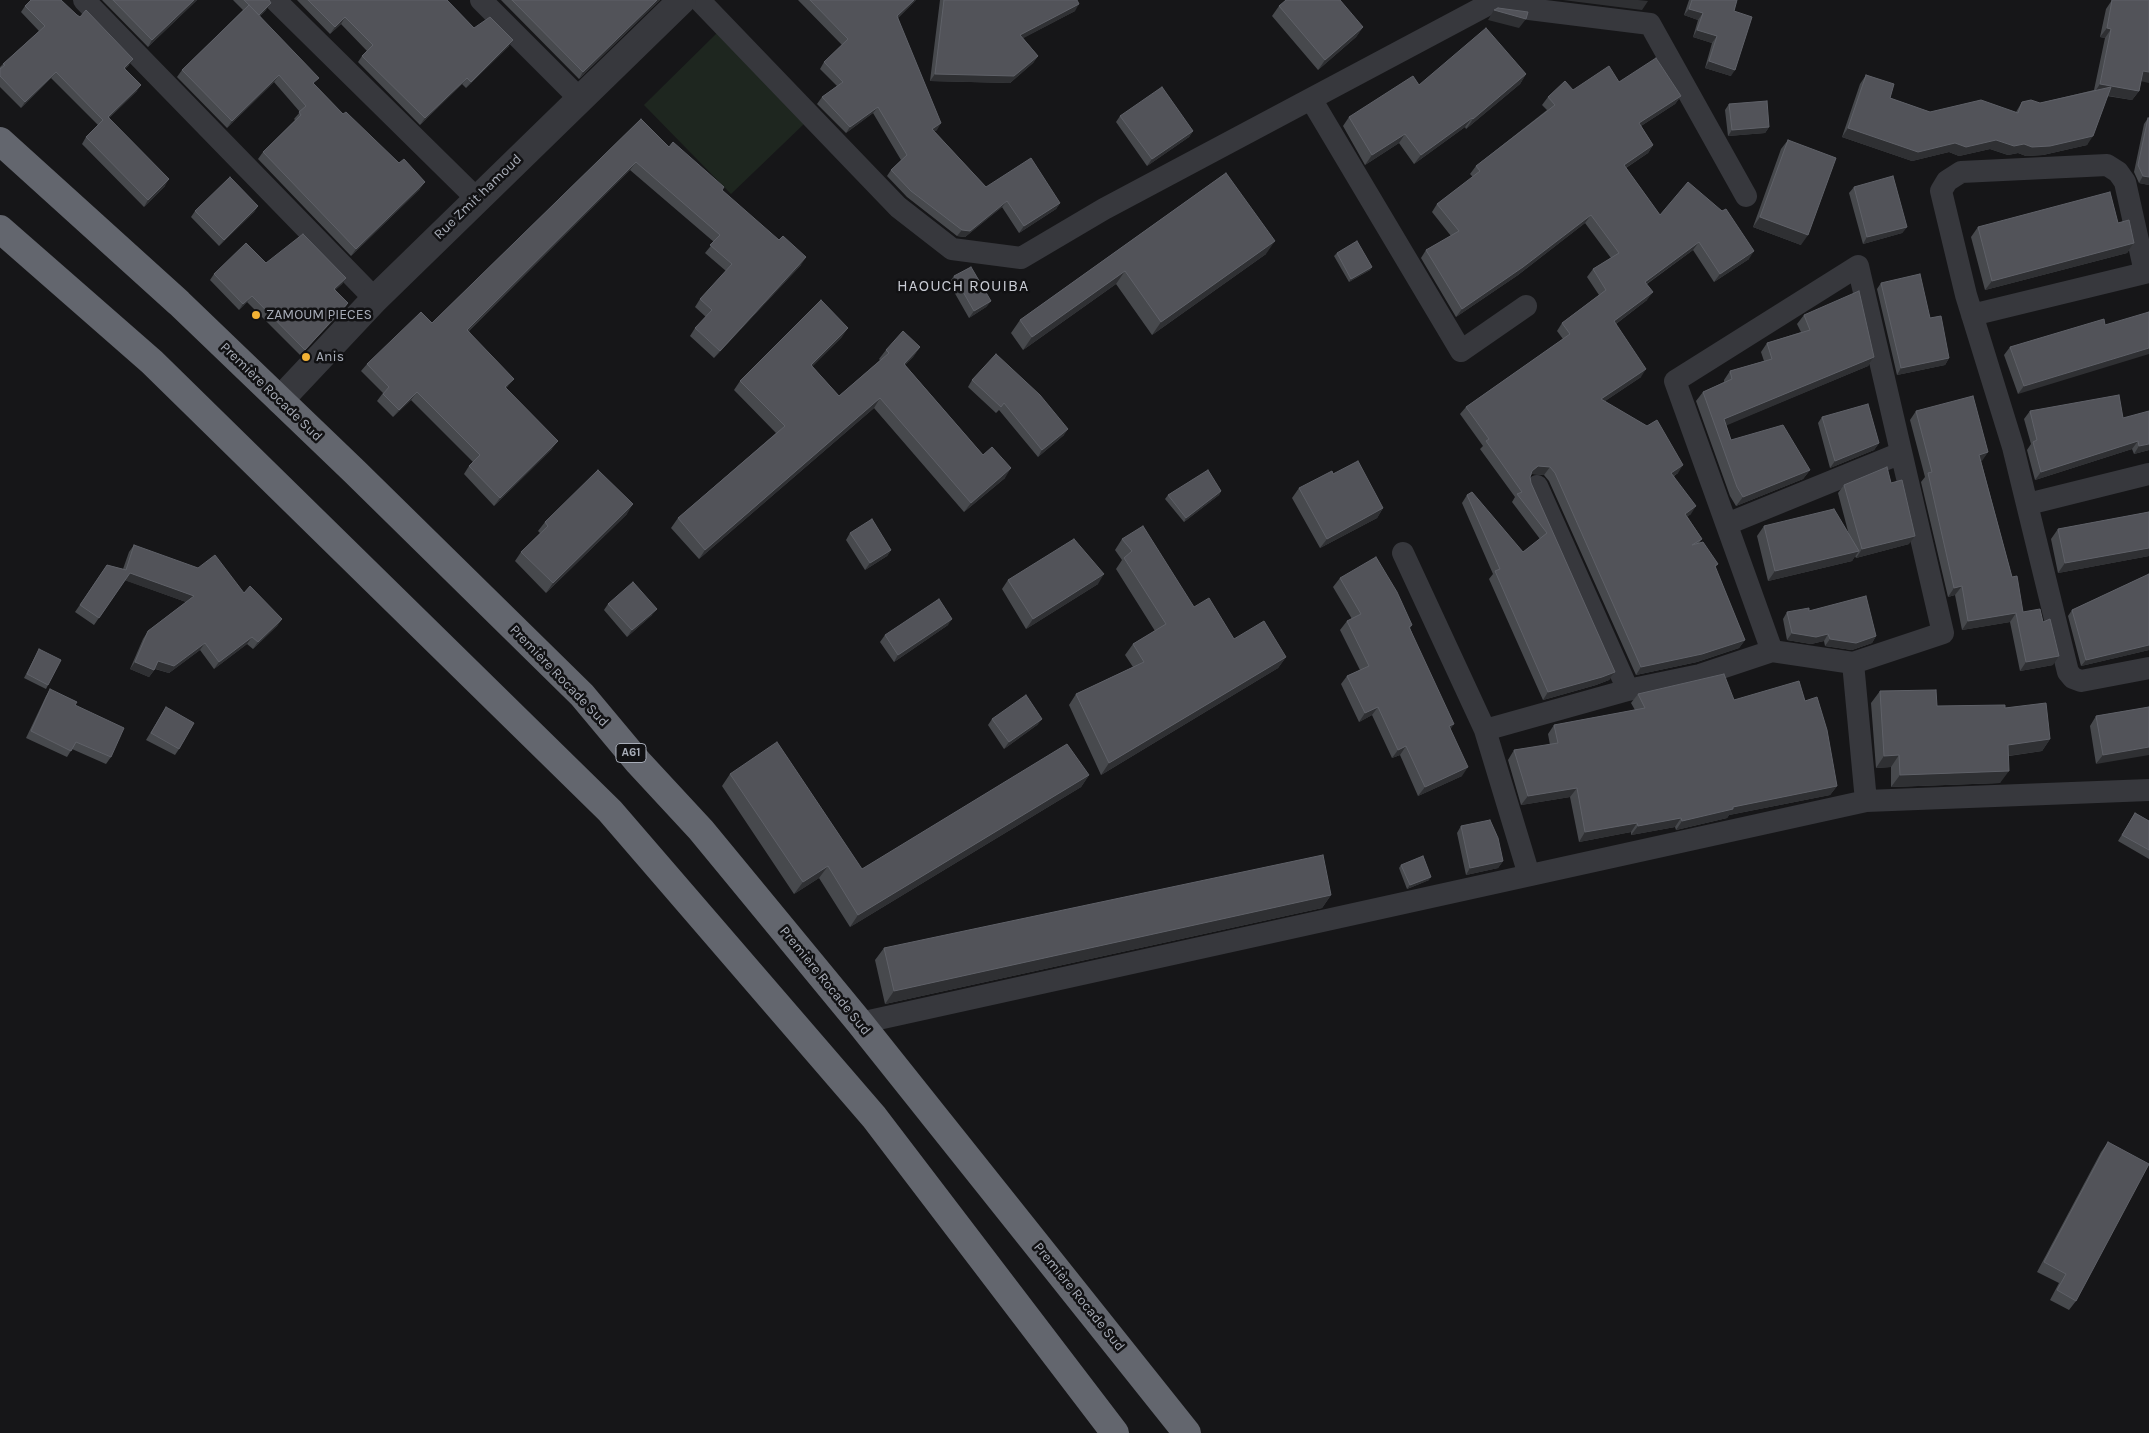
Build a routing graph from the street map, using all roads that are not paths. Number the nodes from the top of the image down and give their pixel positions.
1 (84, 0) edge
2 (274, 0) edge
3 (481, 0) edge
4 (682, 0) edge
5 (699, 0) edge
6 (579, 98) junction
7 (1311, 100) junction
8 (0, 142) edge
9 (1746, 196) dead end
10 (476, 198) junction
11 (0, 228) edge
12 (2147, 272) edge
13 (375, 299) junction
14 (1526, 306) dead end
15 (1972, 315) junction
16 (280, 400) junction
17 (1901, 453) junction
18 (2149, 474) edge
19 (1537, 486) dead end
20 (2028, 504) junction
21 (1727, 524) junction
22 (1403, 553) dead end
23 (1772, 651) junction
24 (1854, 663) junction
25 (2149, 668) edge
26 (1628, 690) junction
27 (1485, 730) junction
28 (2149, 790) edge
29 (1866, 801) junction
30 (1529, 875) junction
31 (860, 1023) junction
32 (1115, 1433) edge
33 (1187, 1433) edge

1 - 13 street
2 - 10 street
3 - 6 street
4 - 6 street, Rue Zmit hamoud
5 - 7 street
6 - 10 street, Rue Zmit hamoud
7 - 9 street
7 - 14 street
8 - 16 highway, Première Rocade Sud / A61
10 - 13 street, Rue Zmit hamoud
11 - 32 highway
12 - 15 street
12 - 15 street
13 - 16 street, Rue Zmit hamoud
15 - 20 street
16 - 31 highway, Première Rocade Sud / A61
17 - 21 street
17 - 21 street
17 - 24 street
18 - 20 street
19 - 26 street
20 - 25 street
21 - 23 street
22 - 27 street
23 - 24 street
23 - 26 street
24 - 29 street
26 - 27 street
27 - 30 street
28 - 29 street
29 - 30 street
30 - 31 street
31 - 33 highway, Première Rocade Sud / A61

